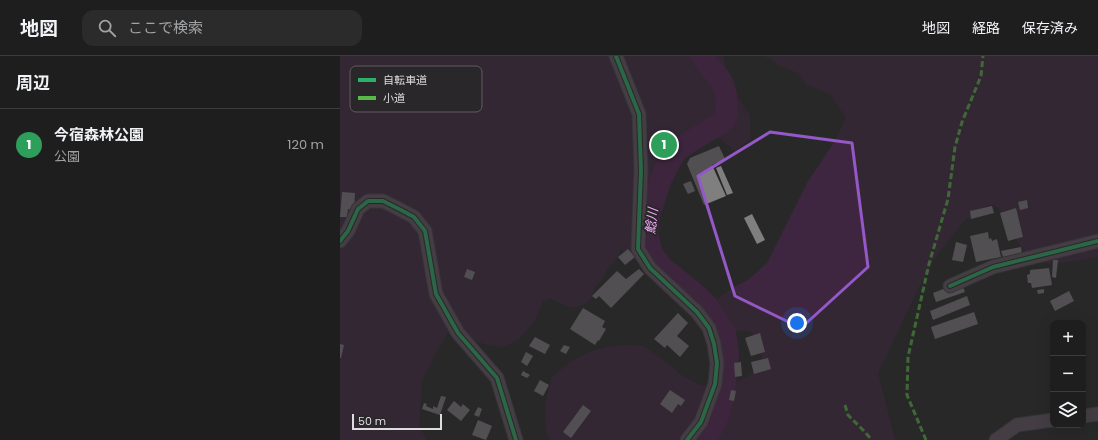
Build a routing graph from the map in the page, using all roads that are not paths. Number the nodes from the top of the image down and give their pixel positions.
1 (616, 56) edge
2 (340, 241) edge
3 (1098, 241) edge
4 (950, 286) dead end
5 (1098, 414) edge
6 (1086, 416) edge
7 (1050, 420) edge
8 (516, 440) edge
9 (687, 440) edge
10 (996, 440) edge

1 - 9 street
2 - 8 street
3 - 4 street
5 - 6 street
7 - 10 street

